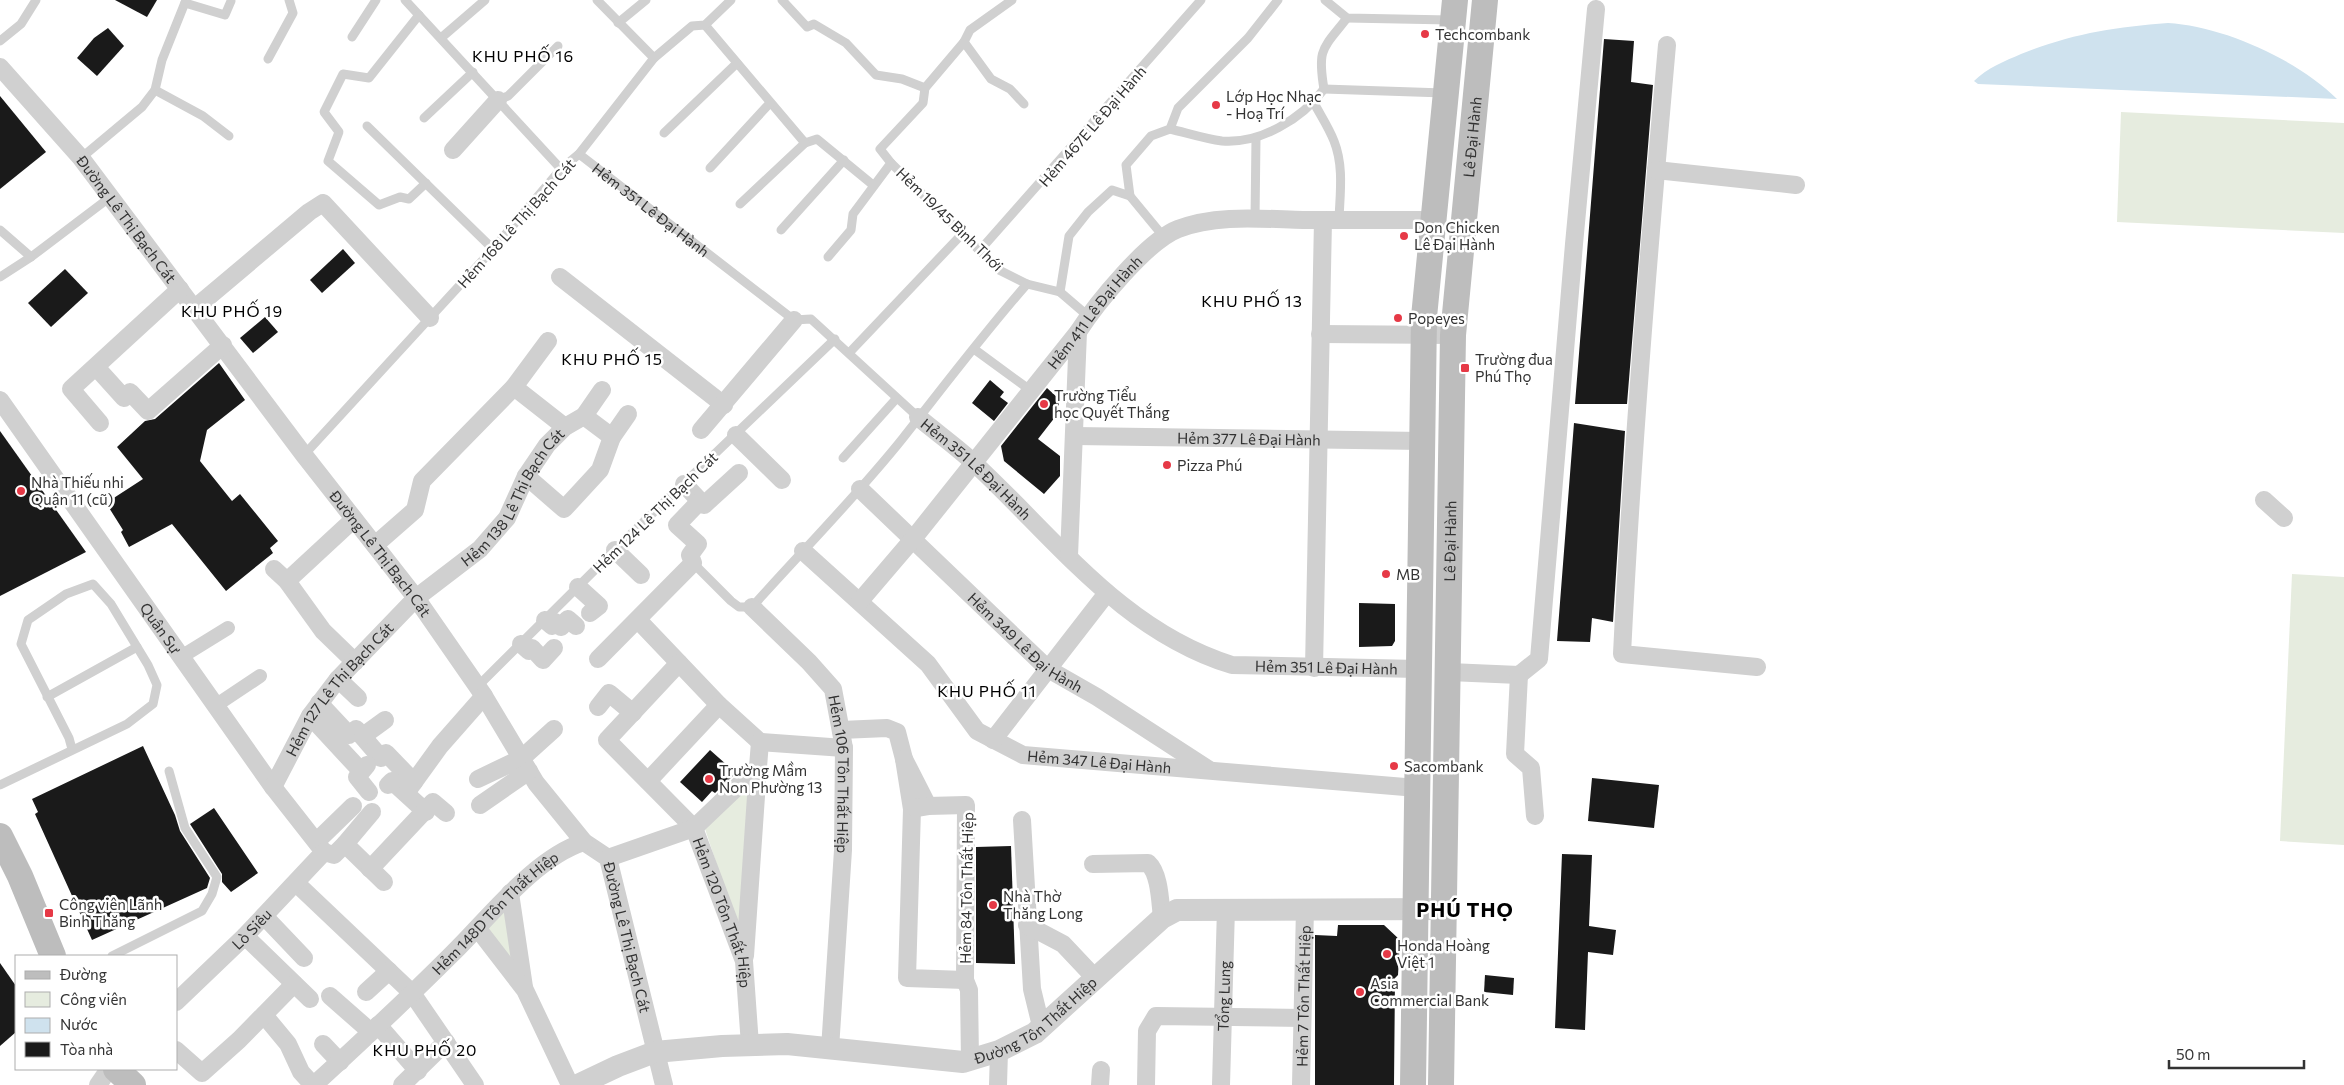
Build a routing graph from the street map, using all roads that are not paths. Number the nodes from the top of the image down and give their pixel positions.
1 (36, 0) edge
2 (289, 0) edge
3 (376, 0) edge
4 (405, 0) edge
5 (485, 0) edge
6 (597, 0) edge
7 (646, 0) edge
8 (731, 0) edge
9 (782, 0) edge
10 (1012, 0) edge
11 (1201, 0) edge
12 (1278, 0) edge
13 (1325, 0) edge
14 (1485, 0) edge
15 (231, 1) edge
16 (185, 2) edge
17 (1596, 9) dead end
18 (1454, 10) edge
19 (419, 15) junction
20 (1347, 18) junction
21 (618, 23) junction
22 (705, 25) junction
23 (352, 37) dead end
24 (441, 38) junction
25 (0, 41) edge
26 (964, 42) junction
27 (1667, 45) dead end
28 (558, 46) dead end
29 (654, 58) junction
30 (268, 59) dead end
31 (737, 63) junction
32 (0, 67) edge
33 (473, 72) junction
34 (925, 88) junction
35 (1324, 89) junction
36 (155, 90) junction
37 (1446, 93) junction
38 (498, 100) junction
39 (770, 103) junction
40 (1314, 103) junction
41 (1024, 104) dead end
42 (424, 118) dead end
43 (367, 126) dead end
44 (1170, 129) junction
45 (664, 133) dead end
46 (229, 136) dead end
47 (1256, 138) junction
48 (804, 143) junction
49 (453, 150) dead end
50 (579, 154) junction
51 (81, 158) junction
52 (844, 160) junction
53 (891, 163) junction
54 (710, 168) dead end
55 (560, 169) junction
56 (1656, 170) junction
57 (426, 183) junction
58 (873, 185) junction
59 (1796, 186) dead end
60 (1130, 196) junction
61 (109, 198) junction
62 (740, 204) dead end
63 (1255, 219) junction
64 (1331, 220) junction
65 (1432, 220) junction
66 (0, 230) edge
67 (781, 230) dead end
68 (963, 234) junction
69 (1163, 236) junction
70 (493, 249) junction
71 (981, 250) junction
72 (31, 257) junction
73 (828, 257) dead end
74 (0, 277) edge
75 (560, 277) dead end
76 (1027, 284) junction
77 (180, 289) junction
78 (1060, 292) junction
79 (194, 308) junction
80 (1088, 316) junction
81 (430, 318) junction
82 (794, 320) junction
83 (1078, 332) junction
84 (1320, 334) junction
85 (1424, 335) junction
86 (1452, 335) junction
87 (836, 339) junction
88 (548, 341) dead end
89 (223, 345) junction
90 (974, 348) junction
91 (850, 352) junction
92 (96, 367) junction
93 (514, 387) junction
94 (602, 390) dead end
95 (1030, 390) junction
96 (896, 398) junction
97 (0, 400) edge
98 (724, 405) junction
99 (628, 414) dead end
100 (584, 416) junction
101 (918, 417) junction
102 (100, 423) dead end
103 (565, 427) junction
104 (701, 430) dead end
105 (736, 435) junction
106 (1075, 436) junction
107 (612, 437) junction
108 (1317, 440) junction
109 (1422, 441) junction
110 (304, 455) junction
111 (843, 458) dead end
112 (974, 463) junction
113 (739, 472) dead end
114 (526, 476) junction
115 (782, 480) dead end
116 (684, 484) junction
117 (860, 489) junction
118 (2264, 500) dead end
119 (700, 501) junction
120 (354, 518) junction
121 (2284, 518) dead end
122 (913, 539) junction
123 (374, 545) junction
124 (615, 550) junction
125 (802, 551) junction
126 (1068, 556) junction
127 (693, 562) junction
128 (641, 575) dead end
129 (578, 587) junction
130 (1107, 593) junction
131 (416, 598) junction
132 (860, 601) junction
133 (752, 608) junction
134 (590, 613) dead end
135 (545, 620) junction
136 (638, 620) junction
137 (576, 626) dead end
138 (228, 628) dead end
139 (521, 644) junction
140 (137, 647) junction
141 (554, 648) dead end
142 (181, 657) junction
143 (598, 659) dead end
144 (355, 662) junction
145 (679, 663) junction
146 (1757, 667) dead end
147 (1314, 668) junction
148 (1048, 669) junction
149 (1418, 669) junction
150 (1449, 672) junction
151 (1519, 675) junction
152 (260, 676) dead end
153 (338, 678) junction
154 (481, 691) junction
155 (46, 697) junction
156 (358, 698) dead end
157 (719, 705) junction
158 (215, 706) junction
159 (598, 707) dead end
160 (315, 709) junction
161 (632, 713) junction
162 (385, 720) dead end
163 (554, 729) dead end
164 (841, 730) junction
165 (363, 736) junction
166 (993, 740) junction
167 (760, 742) junction
168 (844, 748) junction
169 (72, 749) junction
170 (377, 754) junction
171 (526, 765) junction
172 (758, 767) junction
173 (361, 771) junction
174 (1210, 771) junction
175 (169, 772) dead end
176 (478, 779) dead end
177 (648, 781) junction
178 (0, 785) edge
179 (388, 785) dead end
180 (273, 787) junction
181 (410, 788) junction
182 (1418, 788) junction
183 (369, 792) dead end
184 (480, 805) dead end
185 (353, 806) dead end
186 (920, 808) junction
187 (372, 812) dead end
188 (426, 812) junction
189 (446, 814) dead end
190 (1536, 816) dead end
191 (1022, 820) dead end
192 (694, 828) junction
193 (0, 836) edge
194 (584, 842) junction
195 (345, 844) junction
196 (321, 847) junction
197 (608, 858) junction
198 (1093, 864) dead end
199 (370, 869) junction
200 (296, 882) junction
201 (384, 882) dead end
202 (510, 893) junction
203 (1226, 908) junction
204 (1305, 908) junction
205 (1415, 908) junction
206 (1443, 909) junction
207 (264, 916) junction
208 (1162, 918) junction
209 (1027, 925) junction
210 (478, 929) junction
211 (245, 936) junction
212 (53, 955) edge
213 (114, 955) edge
214 (304, 958) dead end
215 (744, 962) junction
216 (383, 965) junction
217 (1096, 979) junction
218 (965, 980) junction
219 (294, 984) junction
220 (525, 990) junction
221 (366, 992) dead end
222 (412, 993) junction
223 (330, 996) dead end
224 (178, 1000) edge
225 (310, 1000) dead end
226 (264, 1015) junction
227 (1222, 1018) junction
228 (1302, 1018) junction
229 (1042, 1026) junction
230 (375, 1029) junction
231 (446, 1042) junction
232 (323, 1044) dead end
233 (750, 1045) junction
234 (830, 1049) junction
235 (999, 1051) junction
236 (178, 1052) edge
237 (656, 1052) junction
238 (970, 1060) junction
239 (340, 1062) junction
240 (108, 1070) edge
241 (117, 1070) edge
242 (418, 1071) junction
243 (98, 1085) edge
244 (133, 1085) edge
245 (314, 1085) edge
246 (402, 1085) edge
247 (475, 1085) edge
248 (570, 1085) edge
249 (578, 1085) edge
250 (664, 1085) edge
251 (998, 1085) edge
252 (1146, 1085) edge
253 (1221, 1085) edge
254 (1300, 1085) edge
255 (1414, 1085) edge
256 (1441, 1085) edge

1 - 25 lane
2 - 30 lane
3 - 23 lane
4 - 19 lane
5 - 24 lane
6 - 21 lane
7 - 21 lane
8 - 22 lane, Hẻm 168 Lê Thị Bạch Cát
9 - 34 lane
10 - 26 lane
11 - 71 lane, Hẻm 467E Lê Đại Hành
12 - 44 lane
13 - 20 lane
14 - 86 main road, Lê Đại Hành
15 - 16 lane
16 - 36 lane
17 - 151 street
18 - 20 lane
18 - 37 main road, Lê Đại Hành
19 - 24 lane
19 - 57 lane
20 - 35 lane
21 - 29 lane
22 - 29 lane, Hẻm 168 Lê Thị Bạch Cát
22 - 31 lane
24 - 33 lane
26 - 34 lane
26 - 41 lane
27 - 56 street
28 - 38 lane
29 - 50 lane, Hẻm 168 Lê Thị Bạch Cát
31 - 39 lane
31 - 45 lane
32 - 51 street, Đường Lê Thị Bạch Cát
33 - 38 lane
33 - 42 lane
34 - 53 lane
35 - 37 lane
35 - 40 lane
36 - 46 lane
36 - 51 lane
37 - 65 main road, Lê Đại Hành
38 - 49 street
38 - 55 lane
39 - 48 lane
39 - 54 lane
40 - 47 lane
40 - 64 lane
43 - 57 lane
44 - 47 lane
44 - 60 lane
47 - 63 lane
48 - 52 lane
48 - 62 lane
50 - 55 lane, Hẻm 168 Lê Thị Bạch Cát
50 - 82 lane, Hẻm 351 Lê Đại Hành
51 - 61 street, Đường Lê Thị Bạch Cát
52 - 58 lane
52 - 67 lane
53 - 58 lane
53 - 68 lane, Hẻm 19/45 Bình Thới
55 - 70 lane, Hẻm 168 Lê Thị Bạch Cát
56 - 59 street
56 - 146 street
57 - 70 lane
58 - 73 lane
60 - 69 lane
60 - 78 lane
61 - 72 lane
61 - 77 street, Đường Lê Thị Bạch Cát
63 - 64 street, Hẻm 411 Lê Đại Hành
63 - 69 street, Hẻm 411 Lê Đại Hành
64 - 65 street, Hẻm 411 Lê Đại Hành
64 - 84 street
65 - 85 main road, Lê Đại Hành
66 - 72 lane
68 - 71 lane, Hẻm 19/45 Bình Thới
68 - 91 lane
69 - 80 street, Hẻm 411 Lê Đại Hành
70 - 81 lane, Hẻm 168 Lê Thị Bạch Cát
71 - 76 lane, Hẻm 19/45 Bình Thới
72 - 74 lane
75 - 98 street
76 - 78 lane, Hẻm 19/45 Bình Thới
76 - 90 lane
77 - 79 street, Đường Lê Thị Bạch Cát
77 - 92 street
78 - 80 lane, Hẻm 19/45 Bình Thới
79 - 81 street
79 - 89 street, Đường Lê Thị Bạch Cát
80 - 83 street, Hẻm 411 Lê Đại Hành
81 - 110 lane, Hẻm 168 Lê Thị Bạch Cát
82 - 87 lane, Hẻm 351 Lê Đại Hành
82 - 98 street
83 - 95 street, Hẻm 411 Lê Đại Hành
83 - 106 street
84 - 85 street
84 - 108 street
85 - 86 street
85 - 109 main road, Lê Đại Hành
86 - 150 main road, Lê Đại Hành
87 - 91 lane, Hẻm 351 Lê Đại Hành
87 - 105 lane, Hẻm 124 Lê Thị Bạch Cát
88 - 93 street
89 - 92 street
89 - 110 street, Đường Lê Thị Bạch Cát
90 - 95 lane
90 - 101 lane
91 - 96 lane, Hẻm 351 Lê Đại Hành
92 - 102 street
93 - 103 street
93 - 123 street
94 - 100 street, Hẻm 138 Lê Thị Bạch Cát
95 - 112 street, Hẻm 411 Lê Đại Hành
96 - 101 lane, Hẻm 351 Lê Đại Hành
96 - 111 lane
97 - 142 street, Quân Sự
98 - 104 street
99 - 107 street
100 - 103 street, Hẻm 138 Lê Thị Bạch Cát
100 - 107 street
101 - 112 street, Hẻm 351 Lê Đại Hành
101 - 117 lane
103 - 114 street, Hẻm 138 Lê Thị Bạch Cát
105 - 115 street
105 - 116 lane, Hẻm 124 Lê Thị Bạch Cát
106 - 108 street, Hẻm 377 Lê Đại Hành
106 - 126 street
107 - 114 street
108 - 109 street, Hẻm 377 Lê Đại Hành
108 - 147 street
109 - 149 main road, Lê Đại Hành
110 - 120 street, Đường Lê Thị Bạch Cát
112 - 122 street, Hẻm 411 Lê Đại Hành
112 - 126 street, Hẻm 351 Lê Đại Hành
113 - 119 street
114 - 131 street, Hẻm 138 Lê Thị Bạch Cát
116 - 119 street
116 - 124 lane, Hẻm 124 Lê Thị Bạch Cát
117 - 122 street, Hẻm 349 Lê Đại Hành
117 - 125 lane
118 - 121 street
119 - 127 street
120 - 123 street, Đường Lê Thị Bạch Cát
120 - 144 street
122 - 132 street, Hẻm 411 Lê Đại Hành
122 - 148 street, Hẻm 349 Lê Đại Hành
123 - 131 street, Đường Lê Thị Bạch Cát
124 - 128 street
124 - 129 lane, Hẻm 124 Lê Thị Bạch Cát
125 - 132 street, Hẻm 347 Lê Đại Hành
125 - 133 lane
126 - 130 street, Hẻm 351 Lê Đại Hành
127 - 133 lane
127 - 136 street
129 - 134 street
129 - 135 lane, Hẻm 124 Lê Thị Bạch Cát
130 - 147 street, Hẻm 351 Lê Đại Hành
130 - 148 street
131 - 144 street, Hẻm 127 Lê Thị Bạch Cát
131 - 154 street, Đường Lê Thị Bạch Cát
132 - 166 street, Hẻm 347 Lê Đại Hành
133 - 164 street, Hẻm 106 Tôn Thất Hiệp
135 - 137 street
135 - 139 lane, Hẻm 124 Lê Thị Bạch Cát
136 - 143 street
136 - 145 street
138 - 142 street
139 - 141 street
139 - 154 lane, Hẻm 124 Lê Thị Bạch Cát
140 - 155 lane
140 - 155 lane
140 - 169 lane
142 - 158 street, Quân Sự
144 - 153 street, Hẻm 127 Lê Thị Bạch Cát
145 - 157 street
145 - 161 street
147 - 149 street, Hẻm 351 Lê Đại Hành
148 - 166 street
148 - 174 street, Hẻm 349 Lê Đại Hành
149 - 150 main road
149 - 182 main road, Lê Đại Hành
150 - 151 street
150 - 206 main road, Lê Đại Hành
151 - 190 street
152 - 158 street
153 - 156 street
153 - 160 street, Hẻm 127 Lê Thị Bạch Cát
154 - 171 street, Đường Lê Thị Bạch Cát
154 - 181 street
155 - 169 lane
157 - 167 street
157 - 177 street
158 - 180 street, Quân Sự
159 - 161 street
160 - 165 street
160 - 173 street
160 - 180 street, Hẻm 127 Lê Thị Bạch Cát
161 - 177 street
162 - 165 street
163 - 171 street
164 - 168 street, Hẻm 106 Tôn Thất Hiệp
164 - 186 street, Hẻm 84 Tôn Thất Hiệp
165 - 170 street
166 - 174 street, Hẻm 347 Lê Đại Hành
167 - 168 street
167 - 172 street
168 - 234 street, Hẻm 106 Tôn Thất Hiệp
169 - 178 lane
170 - 173 street
170 - 181 street
171 - 176 street
171 - 184 street
171 - 194 street, Đường Lê Thị Bạch Cát
172 - 192 street, Hẻm 120 Tôn Thất Hiệp
172 - 215 street
173 - 183 street
174 - 182 street, Hẻm 347 Lê Đại Hành
175 - 213 lane
177 - 192 street
179 - 181 street
180 - 196 street, Quân Sự
181 - 188 street
182 - 205 main road, Lê Đại Hành
185 - 196 street, Lò Siêu
186 - 218 street, Hẻm 84 Tôn Thất Hiệp
186 - 218 street, Hẻm 84 Tôn Thất Hiệp
187 - 195 street
188 - 189 street
188 - 199 street
191 - 209 street
192 - 197 street
192 - 215 street, Hẻm 120 Tôn Thất Hiệp
193 - 212 main road
194 - 197 street, Đường Lê Thị Bạch Cát
194 - 202 street, Hẻm 148D Tôn Thất Hiệp
195 - 196 street
195 - 199 street
196 - 200 street, Lò Siêu
197 - 237 street, Đường Lê Thị Bạch Cát
198 - 208 street
199 - 201 street
200 - 207 street, Lò Siêu
200 - 216 street
202 - 210 street, Hẻm 148D Tôn Thất Hiệp
202 - 220 street
203 - 204 street, Đường Tôn Thất Hiệp
203 - 208 street, Đường Tôn Thất Hiệp
203 - 227 street, Tổng Lung
204 - 205 street, Đường Tôn Thất Hiệp
204 - 228 street, Hẻm 7 Tôn Thất Hiệp
205 - 206 street, Đường Tôn Thất Hiệp
205 - 255 main road, Lê Đại Hành
206 - 256 main road, Lê Đại Hành
207 - 211 street, Lò Siêu
207 - 214 street
208 - 217 street, Đường Tôn Thất Hiệp
209 - 217 street
209 - 229 street
210 - 220 street
210 - 222 street, Hẻm 148D Tôn Thất Hiệp
211 - 219 street
211 - 224 street, Lò Siêu
215 - 233 street, Hẻm 120 Tôn Thất Hiệp
216 - 221 street
216 - 222 street
217 - 229 street, Đường Tôn Thất Hiệp
218 - 238 street, Hẻm 84 Tôn Thất Hiệp
219 - 225 street
219 - 226 street
220 - 248 street
222 - 230 street, Hẻm 148D Tôn Thất Hiệp
222 - 231 street
223 - 230 street
226 - 236 street
226 - 245 street
227 - 228 street
227 - 252 street
227 - 253 street, Tổng Lung
228 - 254 street, Hẻm 7 Tôn Thất Hiệp
229 - 235 street, Đường Tôn Thất Hiệp
230 - 239 street, Hẻm 148D Tôn Thất Hiệp
230 - 242 street
231 - 242 street
231 - 247 street
232 - 239 street
233 - 234 street, Đường Tôn Thất Hiệp
233 - 237 street, Đường Tôn Thất Hiệp
234 - 238 street, Đường Tôn Thất Hiệp
235 - 238 street, Đường Tôn Thất Hiệp
235 - 251 street
237 - 249 street, Đường Tôn Thất Hiệp
237 - 250 street, Đường Lê Thị Bạch Cát
239 - 245 street, Hẻm 148D Tôn Thất Hiệp
240 - 243 street
241 - 244 main road
242 - 246 street

